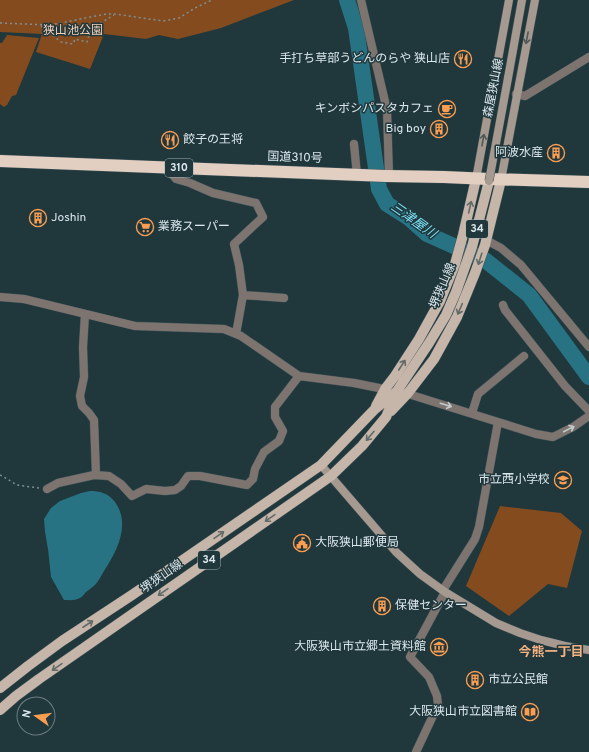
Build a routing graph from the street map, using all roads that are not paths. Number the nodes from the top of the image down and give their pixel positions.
1 (361, 0) edge
2 (508, 0) edge
3 (522, 0) edge
4 (535, 0) edge
5 (589, 57) edge
6 (516, 94) junction
7 (354, 144) dead end
8 (0, 161) edge
9 (167, 168) junction
10 (357, 175) junction
11 (387, 176) junction
12 (476, 178) junction
13 (501, 180) junction
14 (489, 181) joint
15 (589, 182) edge
16 (486, 242) junction
17 (243, 295) junction
18 (0, 297) edge
19 (284, 298) dead end
20 (503, 305) dead end
21 (85, 314) junction
22 (236, 334) junction
23 (589, 347) edge
24 (524, 356) dead end
25 (299, 376) junction
26 (385, 389) junction
27 (397, 391) junction
28 (408, 394) junction
29 (374, 410) junction
30 (589, 411) edge
31 (472, 413) junction
32 (589, 416) edge
33 (386, 417) junction
34 (498, 422) junction
35 (321, 465) junction
36 (96, 475) junction
37 (331, 476) junction
38 (47, 489) road end
39 (444, 591) junction
40 (589, 650) edge
41 (0, 688) edge
42 (0, 710) edge
43 (416, 752) edge

1 - 11 street
12 -> 2 main road
3 - 14 main road, 森屋狭山線, bridge
4 -> 6 main road
5 - 6 street
6 - 13 main road
7 - 10 street
8 - 9 highway, 国道310号 / 310
9 - 10 highway, 国道310号 / 310
9 - 17 street
10 - 11 highway, 国道310号 / 310
11 - 12 highway, 国道310号 / 310
12 - 13 highway, 国道310号 / 310
26 -> 12 main road
13 - 15 highway, 国道310号 / 310
13 - 16 main road
14 - 27 main road, 堺狭山線 / 34
16 - 23 street
16 -> 28 main road
17 - 19 street
17 - 22 street
18 - 21 street
20 - 30 street
21 - 22 street
21 - 36 street
22 - 25 street
24 - 31 street
25 - 26 street
25 - 36 street
26 - 27 street
26 - 29 main road
27 - 28 street
27 - 29 main road, 堺狭山線 / 34
27 - 33 main road, 堺狭山線 / 34
28 -> 31 street
28 - 33 main road
29 - 35 main road, 堺狭山線 / 34
31 - 34 street
34 -> 32 street
33 -> 37 main road, 堺狭山線 / 34
34 - 39 street
35 - 37 main road
41 -> 35 main road, 堺狭山線 / 34
36 - 38 street
37 - 39 main road
37 -> 42 main road, 堺狭山線 / 34
39 - 40 main road
39 - 43 street

